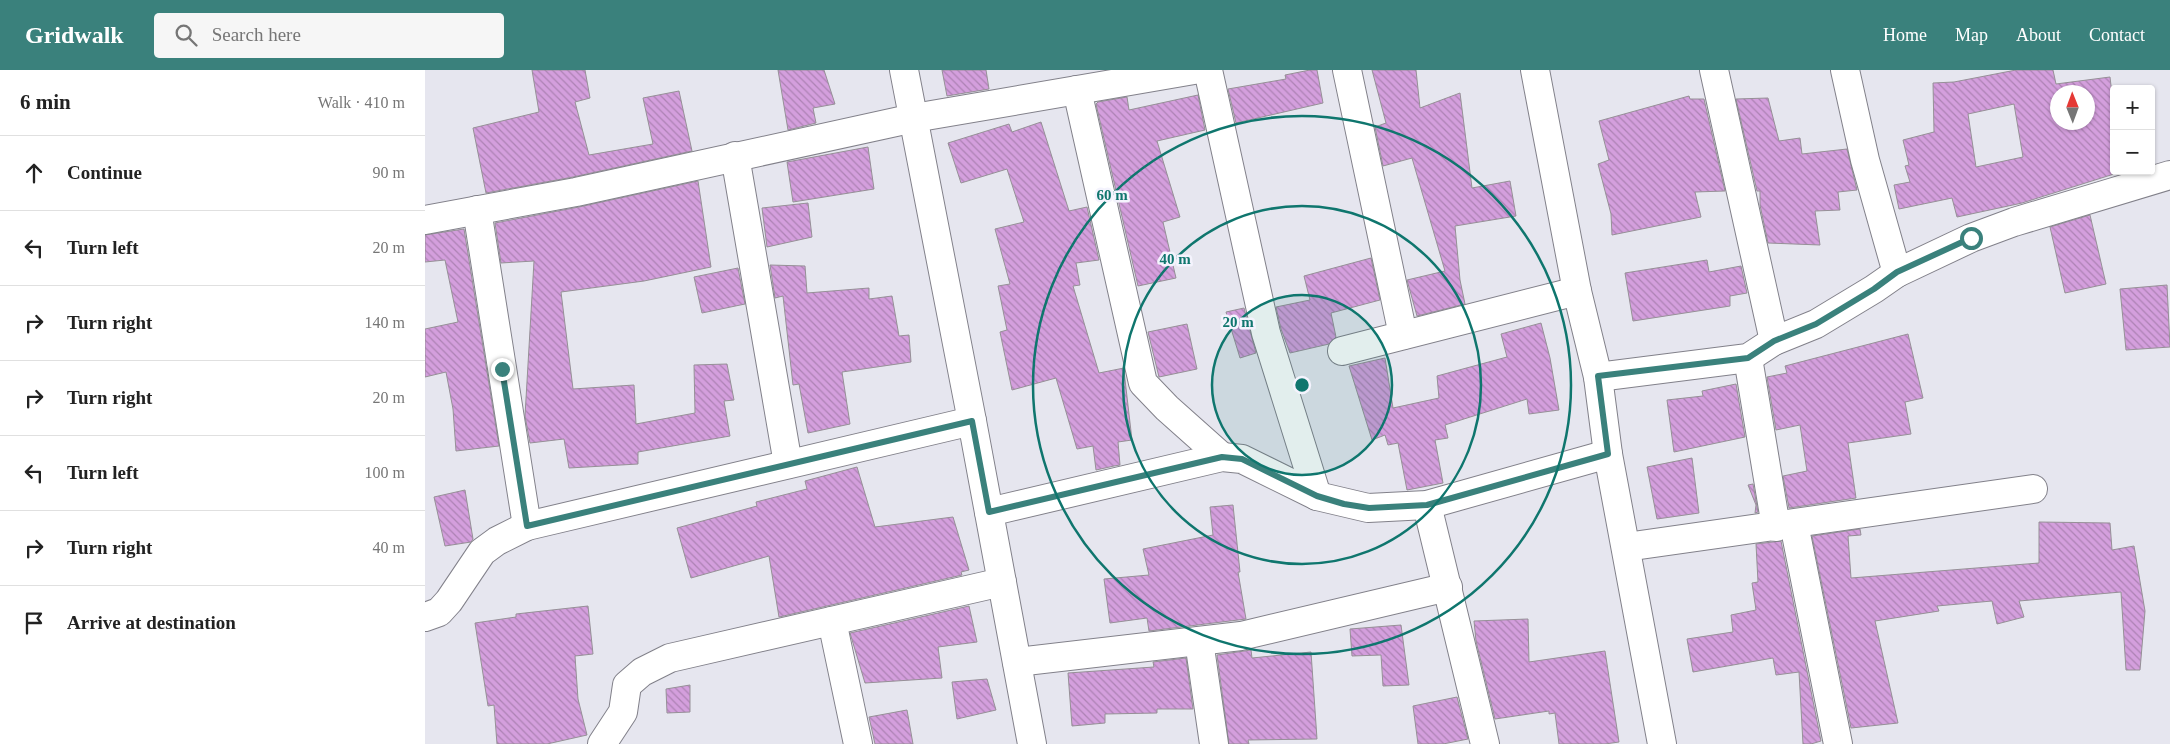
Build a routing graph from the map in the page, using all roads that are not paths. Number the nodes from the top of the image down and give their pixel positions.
1 (904, 70) edge
2 (1194, 70) edge
3 (1208, 70) edge
4 (1347, 70) edge
5 (1535, 70) edge
6 (1714, 70) edge
7 (1845, 70) edge
8 (1077, 90) junction
9 (914, 118) junction
10 (735, 156) junction
11 (2170, 175) edge
12 (477, 210) junction
13 (425, 220) edge
14 (1897, 272) junction
15 (1577, 291) junction
16 (1403, 335) junction
17 (1774, 341) junction
18 (1342, 351) dead end
19 (1748, 358) junction
20 (1598, 376) junction
21 (972, 421) junction
22 (1608, 454) junction
23 (1222, 457) junction
24 (788, 464) junction
25 (2033, 489) dead end
26 (1317, 496) junction
27 (1427, 505) junction
28 (989, 512) junction
29 (1785, 525) junction
30 (527, 526) junction
31 (1626, 547) junction
32 (1002, 582) junction
33 (1448, 587) junction
34 (425, 616) edge
35 (832, 621) junction
36 (1199, 641) junction
37 (1017, 662) junction
38 (602, 744) edge
39 (858, 744) edge
40 (1032, 744) edge
41 (1214, 744) edge
42 (1485, 744) edge
43 (1662, 744) edge
44 (1838, 744) edge

1 - 9 street
2 - 8 street
3 - 26 street
4 - 16 street
5 - 15 street
6 - 17 street
7 - 14 street
8 - 9 street
8 - 23 street
9 - 10 street
9 - 21 street
10 - 12 street
10 - 24 street
11 - 14 street
12 - 13 street
12 - 30 street
14 - 17 street
15 - 16 street
15 - 20 street
16 - 18 street
17 - 19 street
19 - 20 street
19 - 29 street
20 - 22 street
21 - 24 street
21 - 28 street
22 - 27 street
22 - 31 street
23 - 26 street
23 - 28 street
24 - 30 street
25 - 29 street
26 - 27 street
27 - 33 street
28 - 32 street
29 - 31 street
29 - 44 street
30 - 34 street
31 - 43 street
32 - 35 street
32 - 37 street
33 - 36 street
33 - 42 street
35 - 38 street
35 - 39 street
36 - 37 street
36 - 41 street
37 - 40 street

